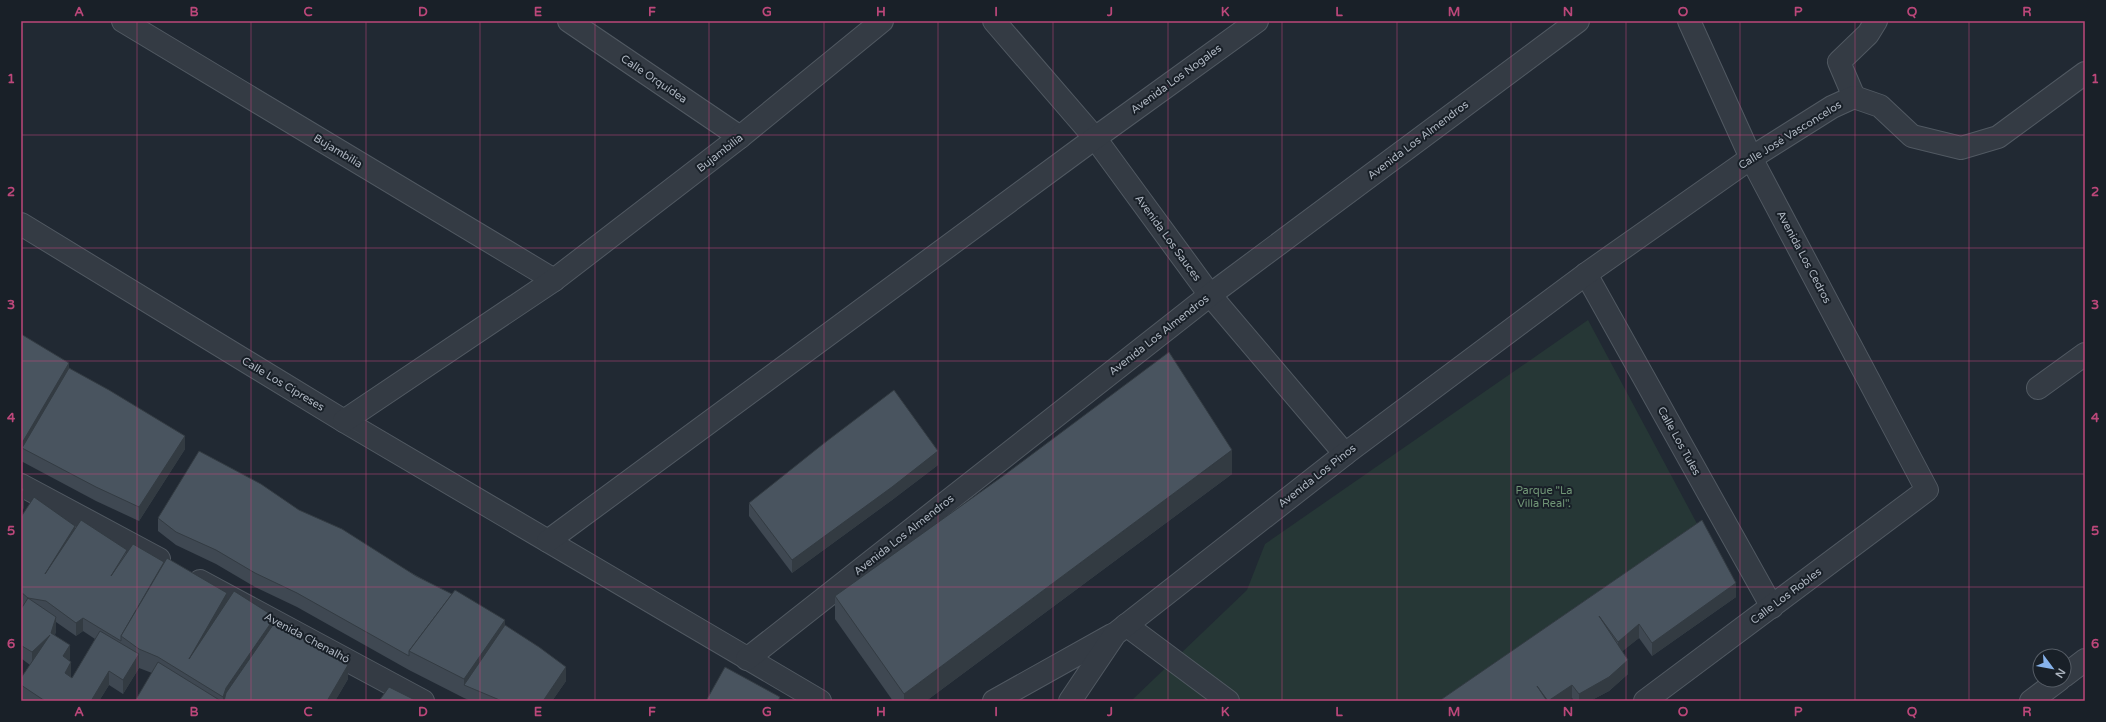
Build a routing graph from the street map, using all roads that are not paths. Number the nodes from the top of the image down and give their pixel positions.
1 (123, 21) edge
2 (569, 21) edge
3 (882, 21) edge
4 (994, 21) edge
5 (1257, 21) edge
6 (1578, 21) edge
7 (1689, 21) edge
8 (1876, 21) edge
9 (2085, 73) edge
10 (1854, 97) junction
11 (740, 137) junction
12 (1095, 138) junction
13 (1751, 158) junction
14 (21, 224) edge
15 (1586, 274) junction
16 (554, 280) junction
17 (1210, 295) junction
18 (2085, 354) edge
19 (2038, 388) dead end
20 (344, 421) junction
21 (1345, 454) junction
22 (21, 485) edge
23 (1927, 490) joint
24 (548, 541) junction
25 (1772, 607) junction
26 (1120, 629) junction
27 (747, 659) junction
28 (2085, 660) edge
29 (2072, 670) edge
30 (2048, 688) edge
31 (387, 693) edge
32 (423, 701) edge
33 (820, 701) edge
34 (994, 701) edge
35 (1070, 701) edge
36 (1228, 701) edge
37 (1644, 701) edge
38 (2031, 701) edge

1 - 16 street, Bujambilia
2 - 11 street, Calle Orquídea
3 - 11 street, Bujambilia
4 - 12 street, Avenida Los Sauces
5 - 12 street, Avenida Los Nogales
6 - 17 street, Avenida Los Almendros
7 - 13 street, Avenida Los Cedros
8 - 10 street
9 - 10 street, Calle José Vasconcelos
10 - 13 street, Calle José Vasconcelos
11 - 16 street, Bujambilia
12 - 17 street, Avenida Los Sauces
12 - 24 street, Avenida Los Nogales
13 - 15 street, Calle José Vasconcelos
13 - 23 street, Avenida Los Cedros
14 - 20 street, Calle Los Cipreses
15 - 21 street, Avenida Los Pinos
15 - 25 street, Calle Los Tules
16 - 20 street, Bujambilia
17 - 21 street, Avenida Los Sauces
17 - 27 street, Avenida Los Almendros
18 - 19 street
20 - 24 street, Calle Los Cipreses
21 - 26 street, Avenida Los Pinos
22 - 31 street, Avenida Chenalhó
23 - 25 street, Calle Los Robles
24 - 27 street, Calle Los Cipreses
25 - 37 street, Calle Los Robles
26 - 34 street
26 - 35 street, Avenida Los Pinos
26 - 36 street
27 - 33 street, Calle Los Cipreses
28 - 29 street
30 - 38 street
31 - 32 street, Avenida Chenalhó

